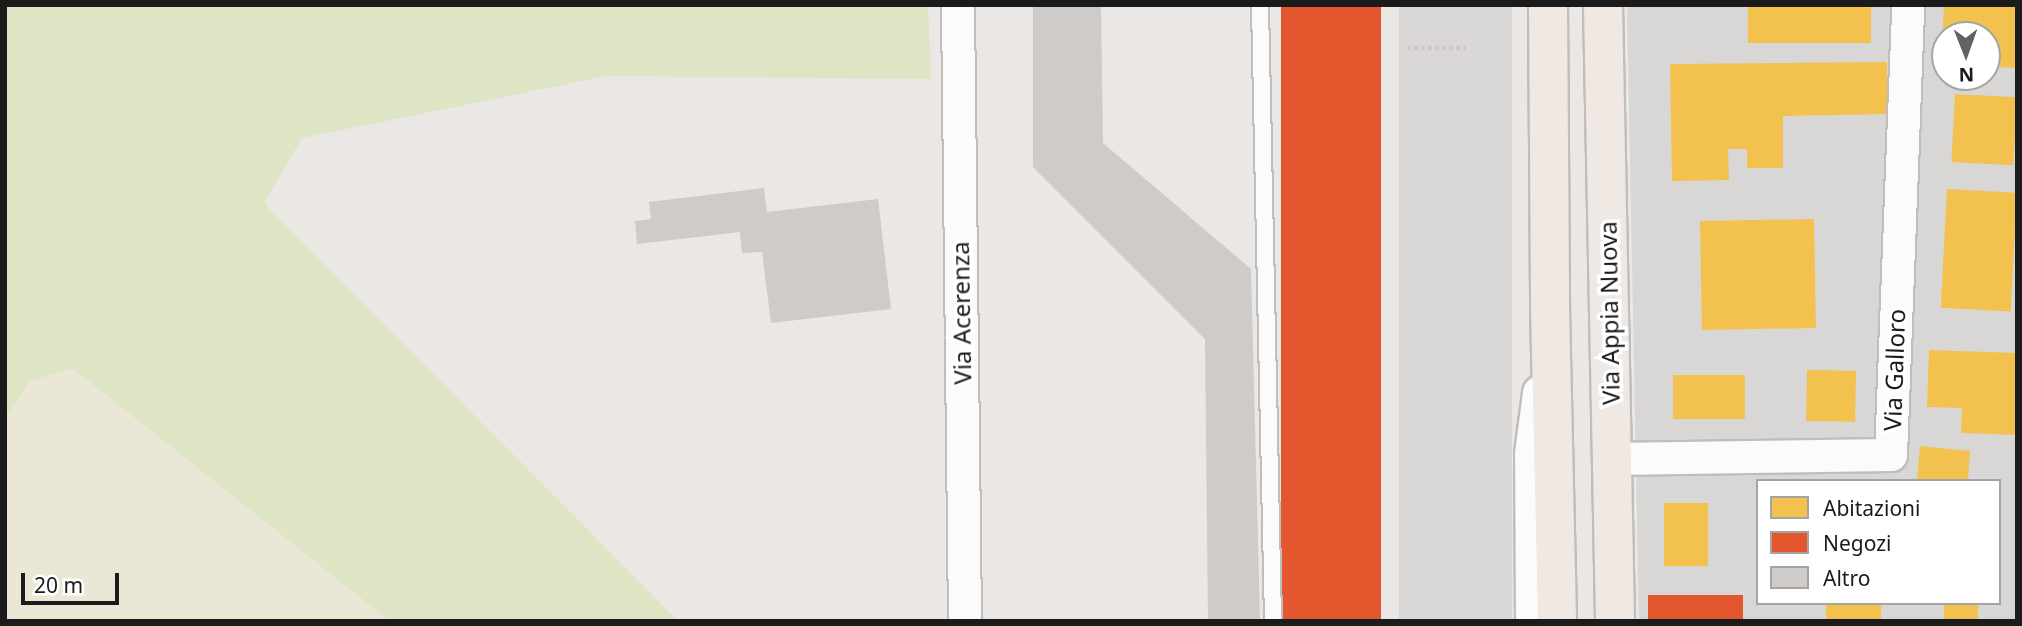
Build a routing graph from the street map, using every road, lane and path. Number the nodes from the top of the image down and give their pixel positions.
1 (958, 5) edge
2 (1260, 5) edge
3 (1548, 5) edge
4 (1603, 5) edge
5 (1908, 5) edge
6 (1407, 48) dead end
7 (1470, 48) dead end
8 (1550, 309) junction
9 (1611, 460) junction
10 (965, 621) edge
11 (1273, 621) edge
12 (1532, 621) edge
13 (1556, 621) edge
14 (1615, 621) edge

1 - 10 street, Via Acerenza
2 - 11 lane
3 - 8 main road
4 - 9 main road, Via Appia Nuova
5 - 9 street, Via Galloro
6 - 7 path
8 - 12 street
8 - 13 main road
9 - 14 main road, Via Appia Nuova

